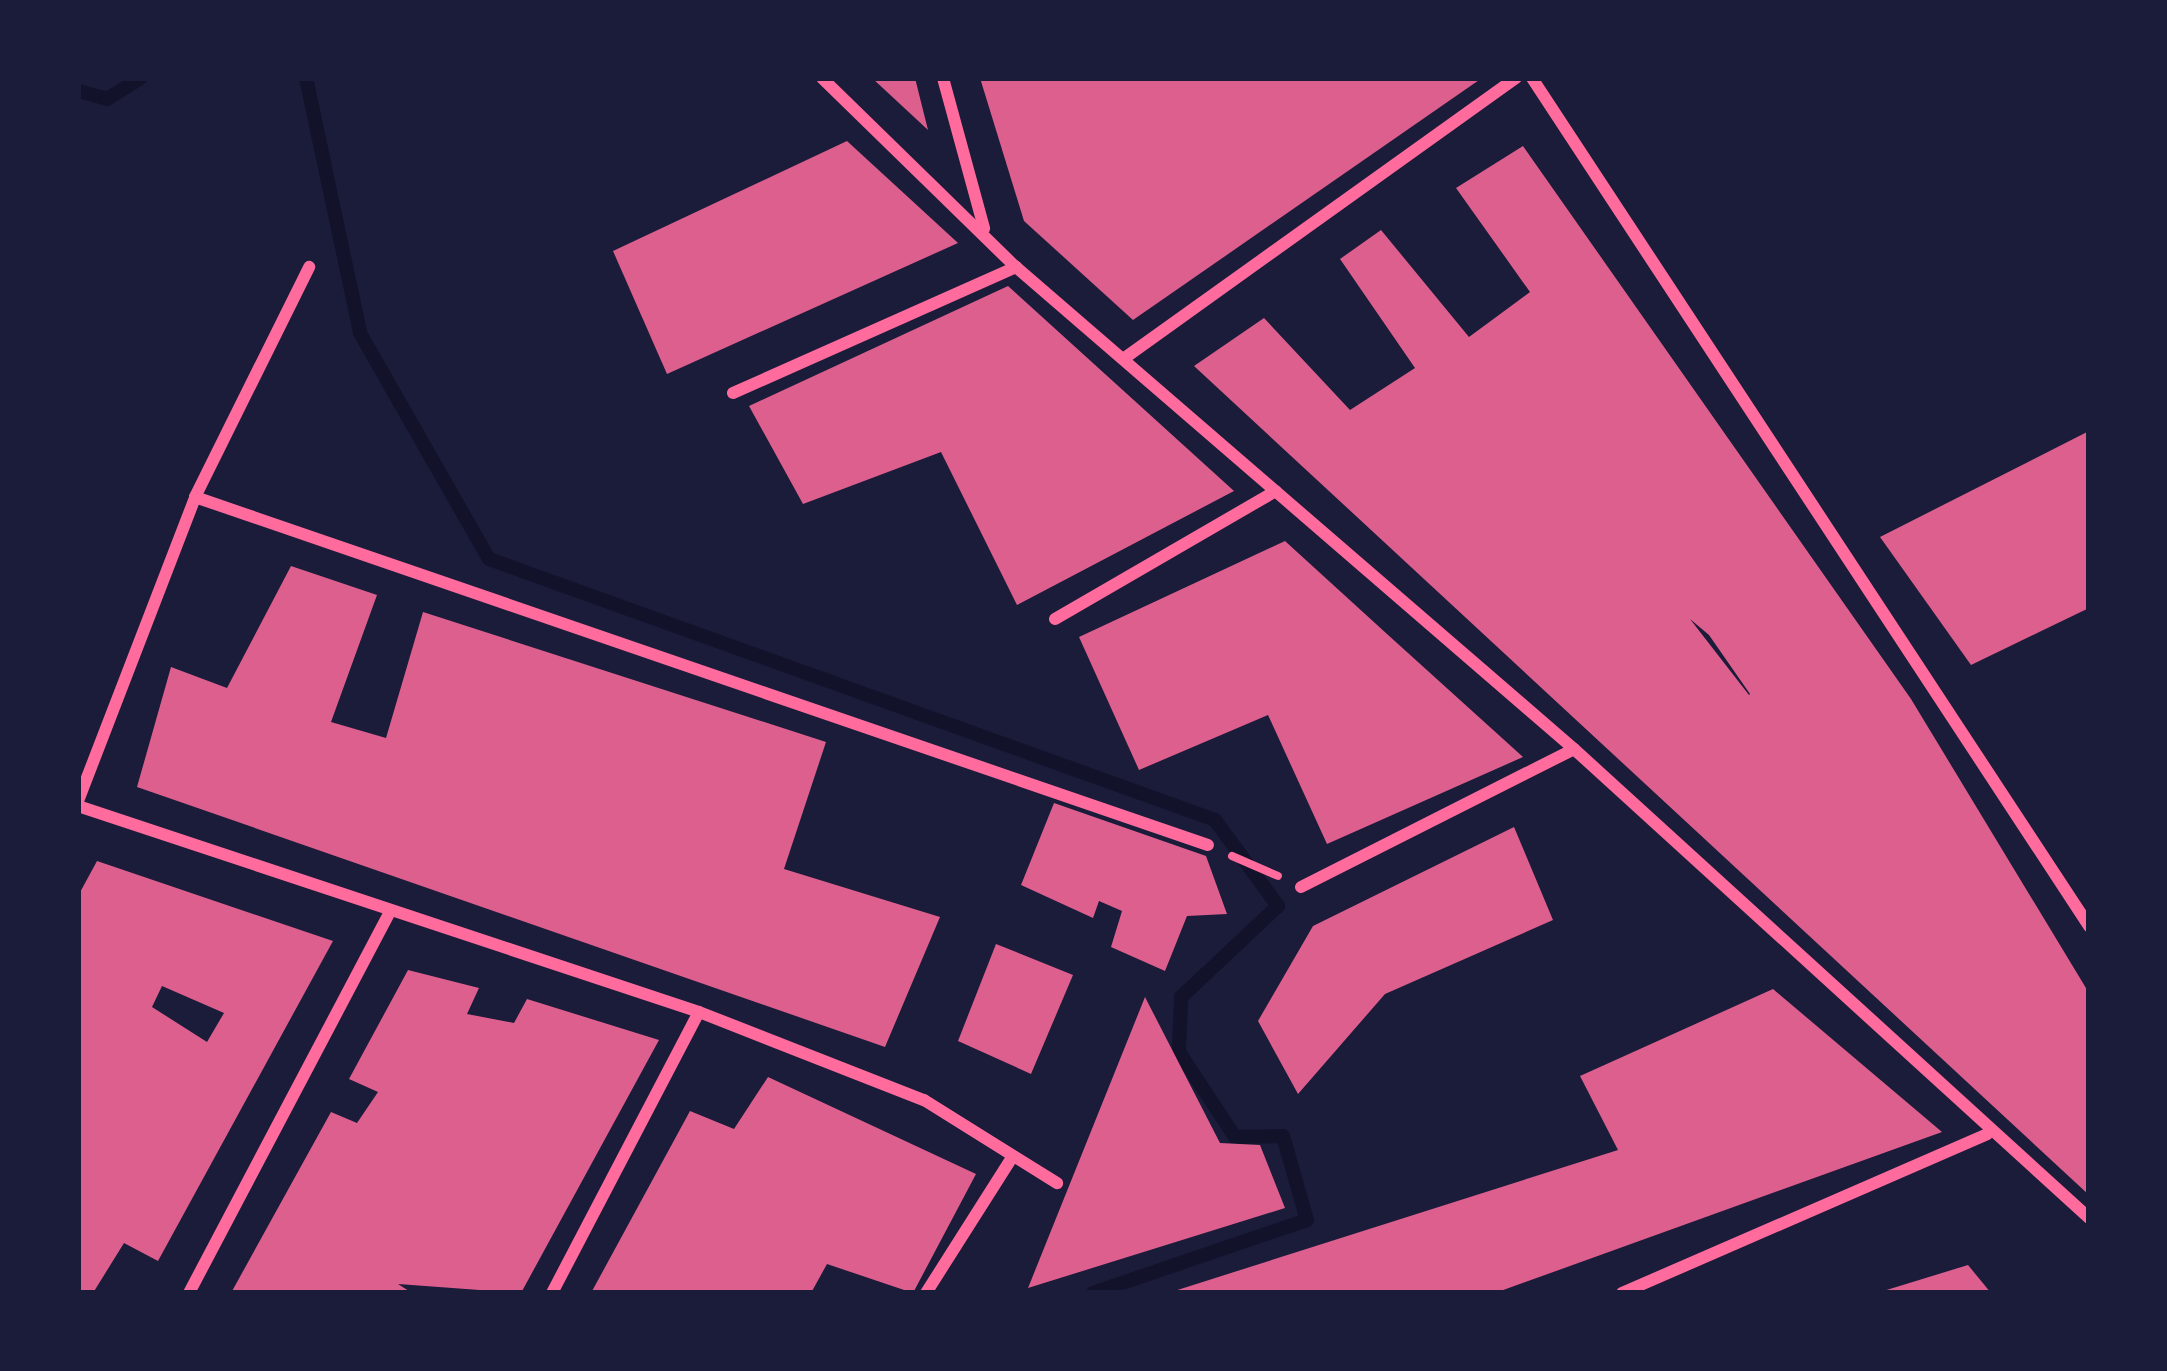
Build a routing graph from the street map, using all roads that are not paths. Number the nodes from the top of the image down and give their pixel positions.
1 (822, 78) edge
2 (943, 78) edge
3 (1516, 78) edge
4 (1532, 78) edge
5 (984, 229) junction
6 (309, 267) dead end
7 (1016, 267) junction
8 (1126, 357) junction
9 (733, 393) dead end
10 (1276, 491) junction
11 (195, 497) junction
12 (1055, 620) dead end
13 (1574, 749) junction
14 (78, 804) edge
15 (1208, 845) road end
16 (1301, 887) road end
17 (388, 915) junction
18 (2089, 926) edge
19 (700, 1012) junction
20 (1987, 1134) junction
21 (1011, 1159) junction
22 (1058, 1183) dead end
23 (2089, 1219) edge
24 (189, 1293) edge
25 (552, 1293) edge
26 (926, 1293) edge
27 (1622, 1293) edge

1 - 5 street
2 - 5 street
3 - 8 street
4 - 18 street
5 - 7 street
6 - 11 street
7 - 8 street
7 - 9 street
8 - 10 street
10 - 12 street
10 - 13 street
11 - 14 street
11 - 15 street
13 - 16 street
13 - 20 street
14 - 17 street
17 - 19 street
17 - 24 street
19 - 21 street
19 - 25 street
20 - 23 street
20 - 27 street
21 - 22 street
21 - 26 street

